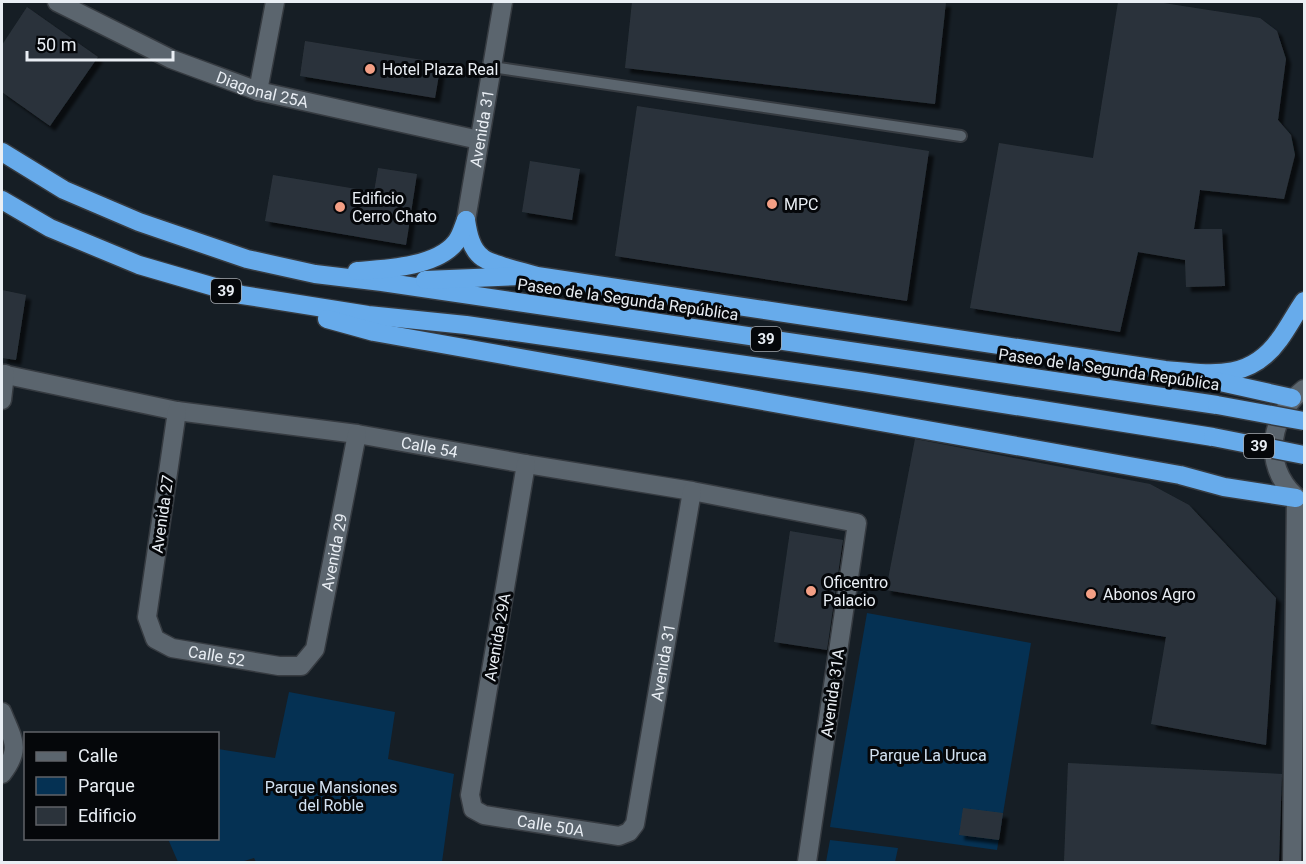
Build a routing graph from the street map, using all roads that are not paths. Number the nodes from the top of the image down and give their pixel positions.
1 (57, 2) edge
2 (275, 2) edge
3 (503, 2) edge
4 (492, 67) junction
5 (258, 92) junction
6 (961, 136) dead end
7 (479, 140) junction
8 (2, 152) edge
9 (2, 200) edge
10 (2, 215) edge
11 (466, 220) junction
12 (50, 228) junction
13 (315, 274) junction
14 (537, 276) junction
15 (382, 282) junction
16 (242, 296) junction
17 (1305, 301) edge
18 (1165, 370) junction
19 (3, 374) edge
20 (1298, 394) edge
21 (2, 400) edge
22 (177, 411) junction
23 (1305, 421) edge
24 (357, 434) junction
25 (1305, 454) edge
26 (526, 464) junction
27 (692, 491) junction
28 (1300, 500) edge
29 (857, 523) joint
30 (147, 617) joint
31 (301, 666) joint
32 (2, 712) edge
33 (2, 774) edge
34 (473, 809) joint
35 (629, 832) joint
36 (807, 862) edge
37 (1292, 862) edge

1 - 5 street, Diagonal 25A
2 - 5 street
3 - 4 street, Avenida 31
4 - 6 lane
4 - 7 street, Avenida 31
5 - 7 street, Diagonal 25A
7 - 11 street, Avenida 31
8 - 13 highway, Paseo de la Segunda República / 39
9 - 12 highway, 39
10 - 12 highway
11 - 13 highway
11 - 14 highway
12 - 16 highway, 39
13 - 15 highway, Paseo de la Segunda República / 39
14 - 15 highway
14 - 18 highway
15 - 23 highway, Paseo de la Segunda República / 39, bridge
16 - 25 highway, 39, bridge
16 - 28 highway
17 - 18 highway
18 - 20 highway
19 - 21 street
19 - 22 street, Calle 54
20 - 28 street
22 - 24 street, Calle 54
22 - 30 street, Avenida 27
24 - 26 street, Calle 54
24 - 31 street, Avenida 29
26 - 27 street, Calle 54
26 - 34 street, Avenida 29A
27 - 29 street, Calle 54
27 - 35 street, Avenida 31
28 - 37 street
29 - 36 street, Avenida 31A
30 - 31 street, Calle 52
32 - 33 street
34 - 35 street, Calle 50A

